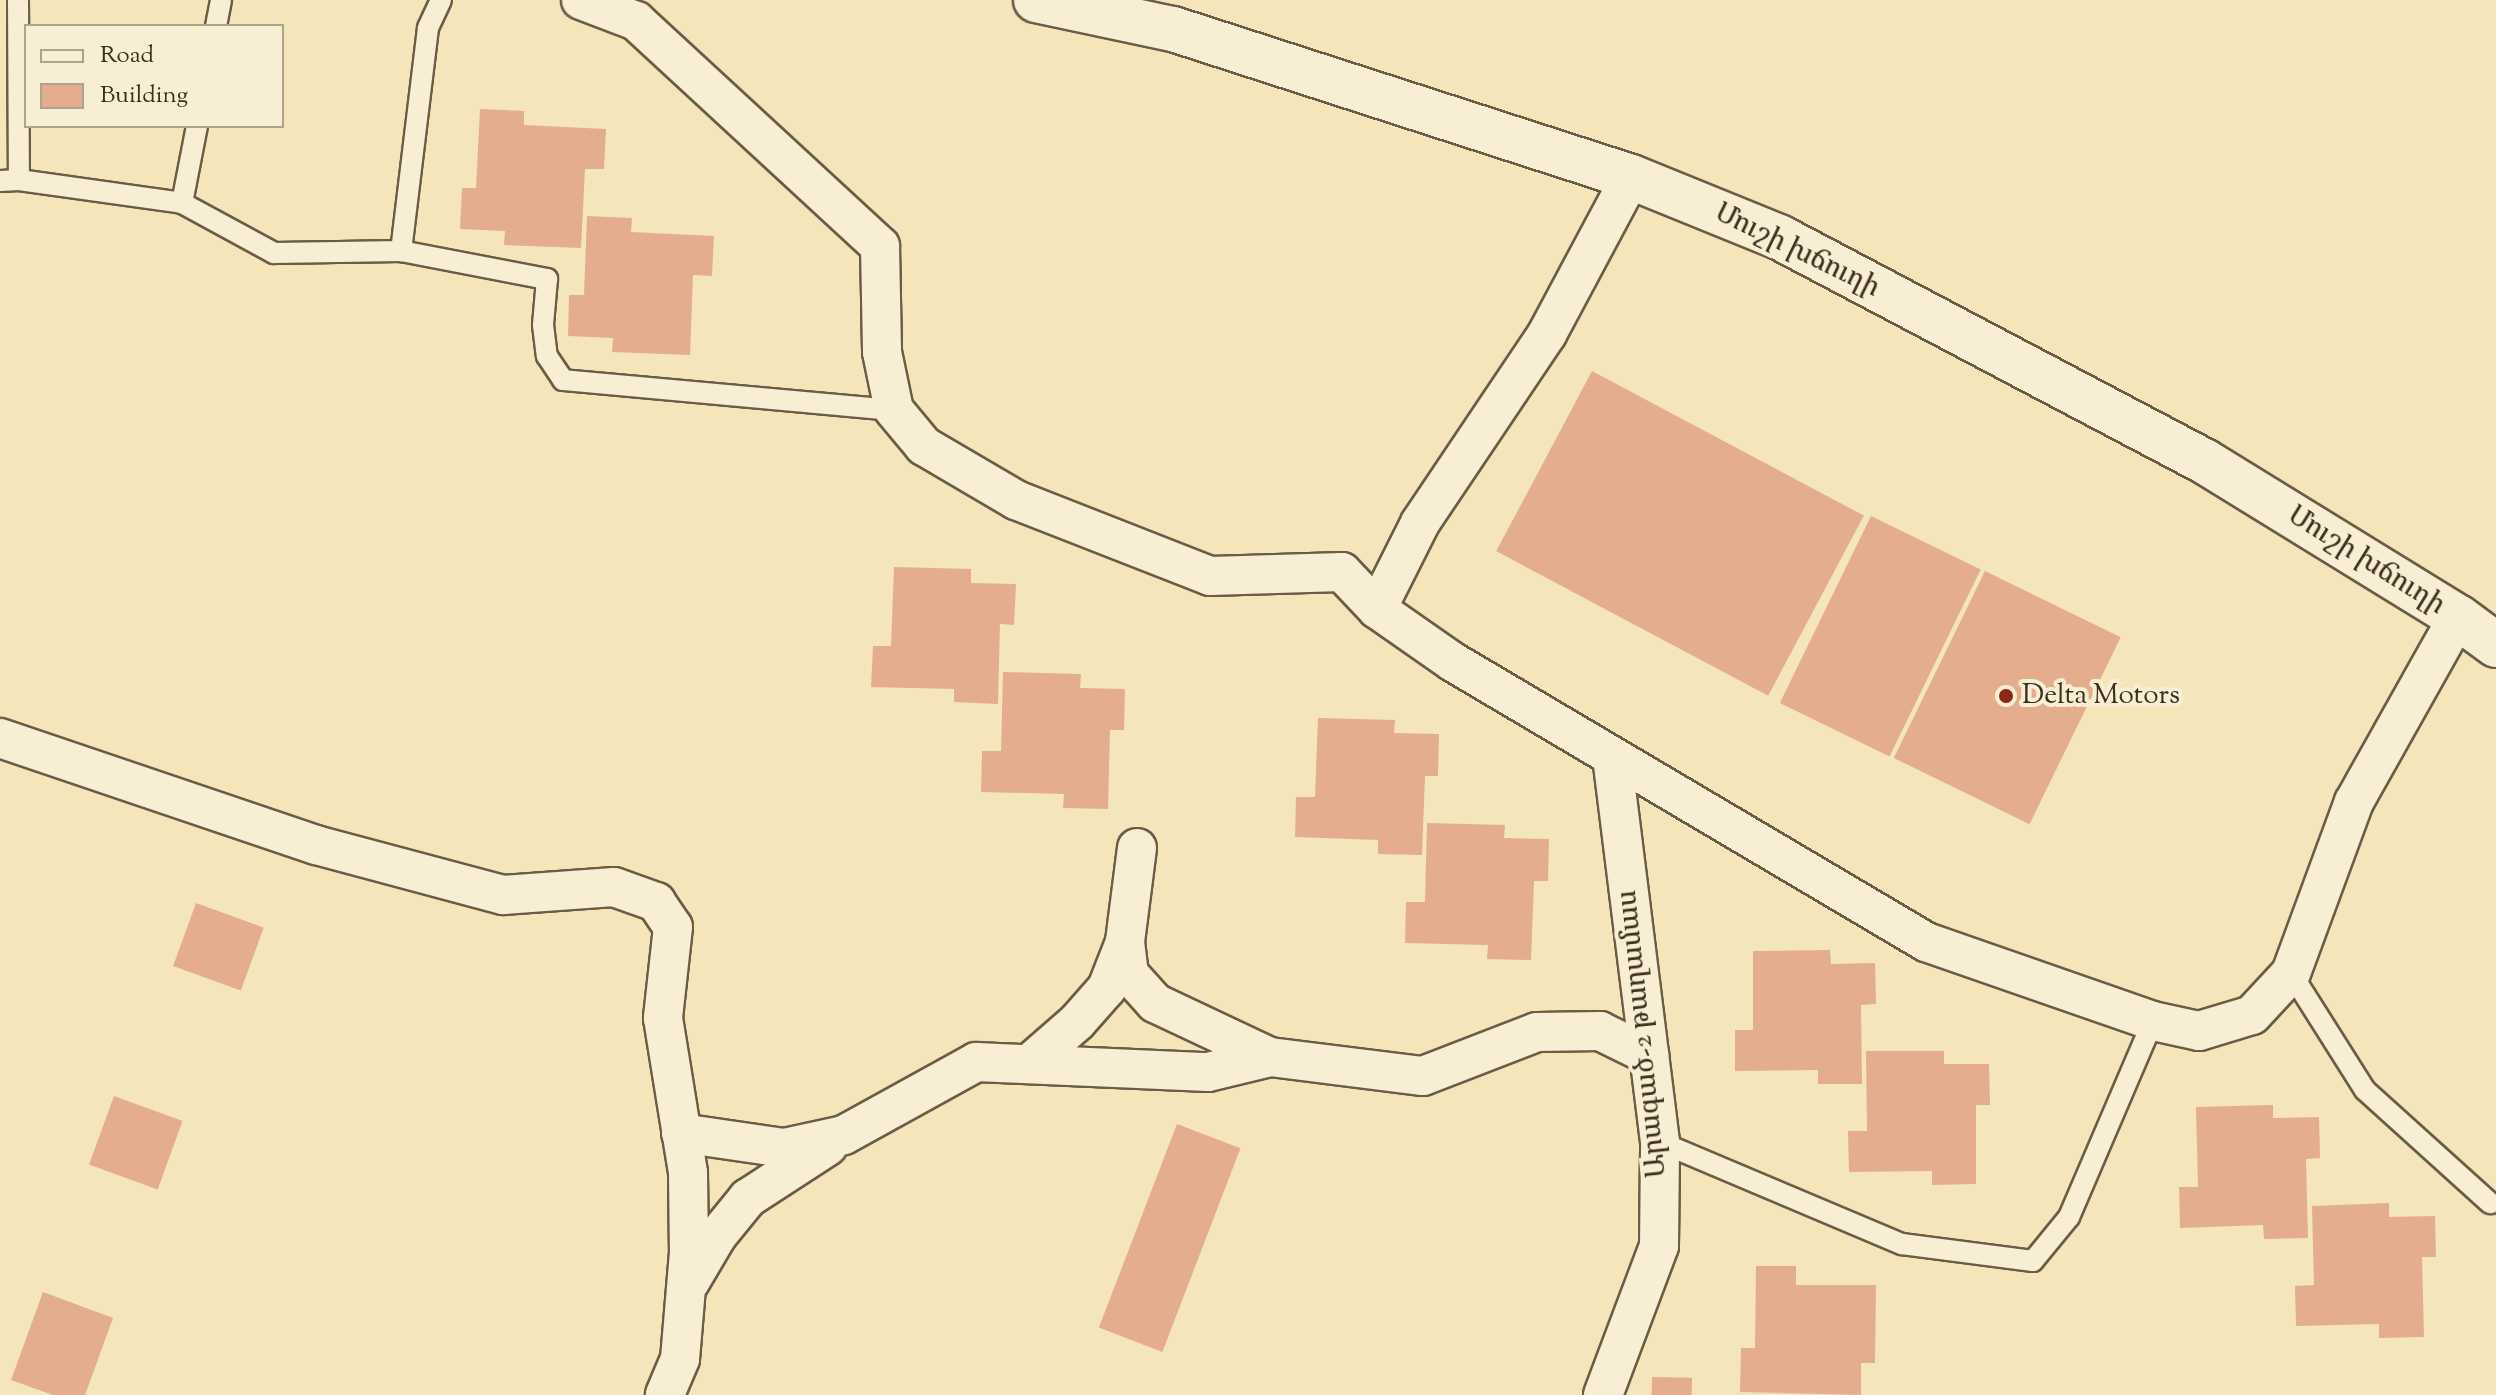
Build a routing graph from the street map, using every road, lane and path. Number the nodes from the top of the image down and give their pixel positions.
1 (18, 0) edge
2 (221, 0) edge
3 (441, 0) edge
4 (581, 0) edge
5 (1036, 0) edge
6 (216, 24) edge
7 (197, 128) edge
8 (1631, 177) junction
9 (10, 180) edge
10 (182, 203) junction
11 (401, 251) junction
12 (894, 410) junction
13 (1377, 609) junction
14 (2458, 617) junction
15 (2496, 645) edge
16 (0, 738) edge
17 (1612, 759) junction
18 (1137, 848) dead end
19 (1125, 942) junction
20 (2291, 973) junction
21 (2153, 1021) junction
22 (1649, 1055) junction
23 (1270, 1057) junction
24 (1030, 1063) junction
25 (681, 1133) junction
26 (844, 1135) junction
27 (1660, 1142) junction
28 (2490, 1203) dead end
29 (686, 1289) junction
30 (665, 1395) edge
31 (1603, 1395) edge

1 - 9 lane
2 - 6 lane
3 - 11 lane
4 - 12 street
5 - 8 street, Մուշի խճուղի
7 - 10 lane
8 - 13 street
8 - 14 street, Մուշի խճուղի
9 - 10 lane
10 - 11 lane
11 - 12 lane
12 - 13 street
13 - 17 street
14 - 15 street, Մուշի խճուղի
14 - 20 street
16 - 25 street
17 - 21 street
17 - 22 street, Արագած-2 թաղամաս
18 - 19 street
19 - 23 street
19 - 24 street
20 - 21 street
20 - 28 lane
21 - 27 lane
22 - 23 street
22 - 27 street, Արագած-2 թաղամաս
23 - 24 street
24 - 26 street
25 - 26 street
25 - 29 street
26 - 29 street
27 - 31 street, Արագած-2 թաղամաս
29 - 30 street

